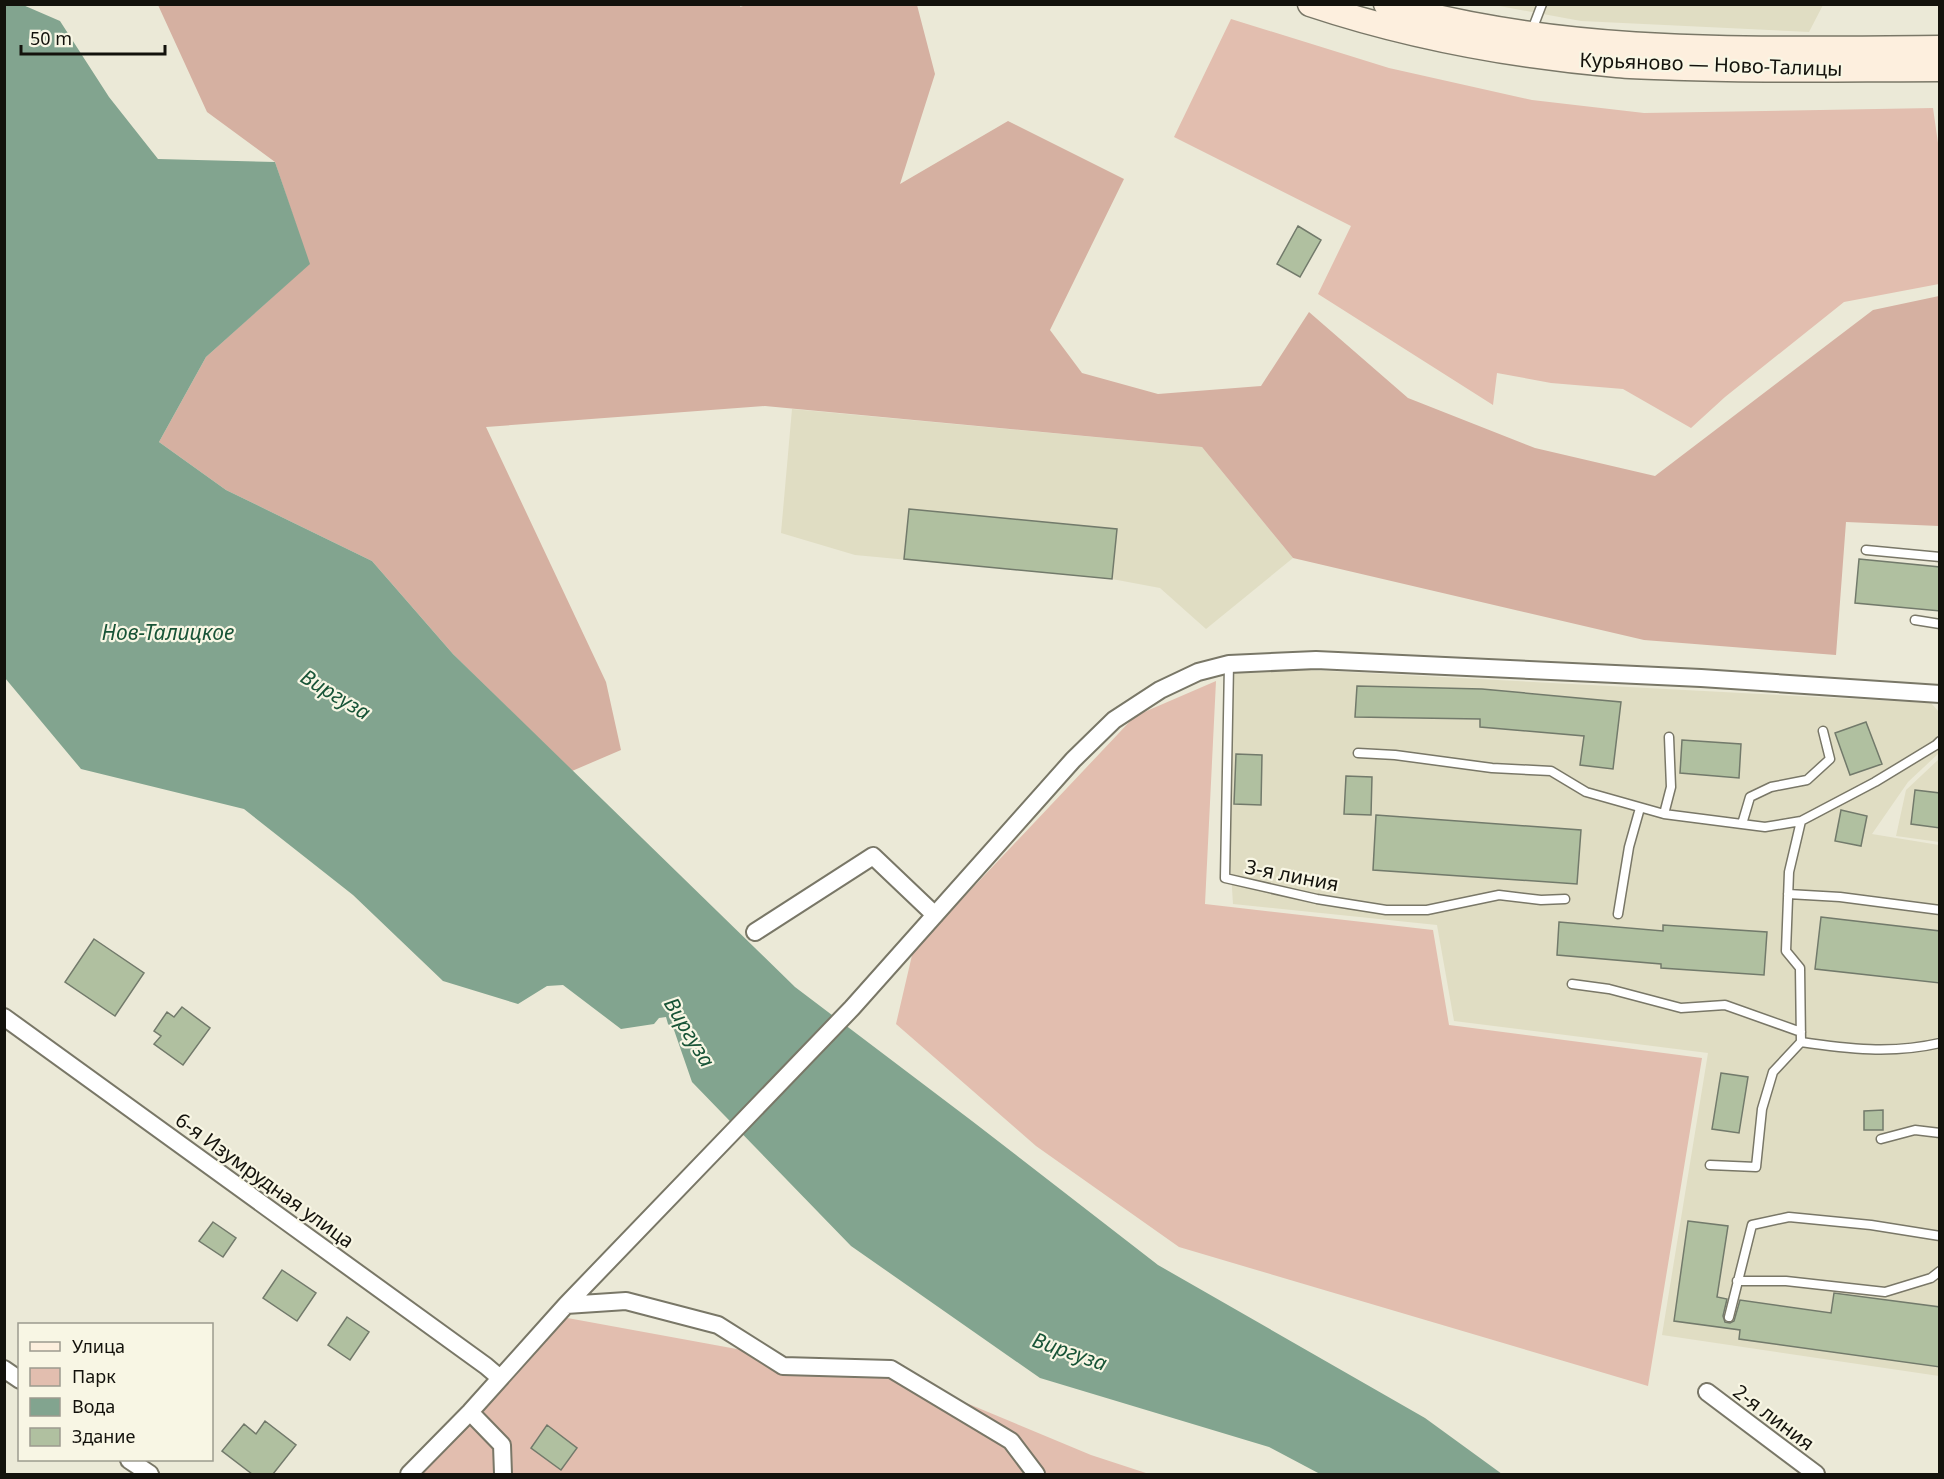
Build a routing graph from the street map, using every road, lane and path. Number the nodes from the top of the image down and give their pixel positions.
1 (1310, 4) edge
2 (1386, 4) edge
3 (1542, 4) edge
4 (1530, 33) junction
5 (1940, 48) edge
6 (1940, 69) edge
7 (1866, 550) dead end
8 (1940, 557) edge
9 (1915, 620) dead end
10 (1940, 624) edge
11 (1229, 663) junction
12 (1940, 694) edge
13 (1823, 731) dead end
14 (1669, 737) dead end
15 (1940, 741) edge
16 (1358, 753) dead end
17 (1640, 808) junction
18 (1664, 814) junction
19 (1801, 821) junction
20 (1742, 824) junction
21 (1788, 894) junction
22 (1564, 899) dead end
23 (1940, 910) edge
24 (1618, 914) dead end
25 (935, 915) junction
26 (755, 932) dead end
27 (1572, 984) dead end
28 (4, 1017) edge
29 (1801, 1032) junction
30 (1801, 1042) junction
31 (1940, 1043) edge
32 (1940, 1133) edge
33 (1881, 1140) dead end
34 (1710, 1165) dead end
35 (1940, 1236) edge
36 (1940, 1271) edge
37 (1737, 1281) junction
38 (566, 1305) junction
39 (1729, 1317) dead end
40 (4, 1369) edge
41 (500, 1378) junction
42 (18, 1379) edge
43 (1707, 1392) dead end
44 (470, 1412) junction
45 (130, 1461) edge
46 (150, 1474) edge
47 (409, 1474) edge
48 (503, 1474) edge
49 (1036, 1474) edge
50 (1816, 1474) edge

1 - 6 main road, Курьяново — Ново-Талицы
2 - 4 main road, Курьяново — Ново-Талицы
3 - 4 lane
4 - 5 main road, Курьяново — Ново-Талицы
7 - 8 lane
9 - 10 lane
11 - 12 street
11 - 22 lane, 3-я линия
11 - 25 street
13 - 20 lane
14 - 18 lane
15 - 19 lane
16 - 17 lane
17 - 18 lane
17 - 24 lane
18 - 20 lane
19 - 20 lane
19 - 21 lane
21 - 23 lane
21 - 29 lane
25 - 26 street
25 - 38 street
27 - 29 lane
28 - 41 street, 6-я Изумрудная улица
29 - 30 lane
30 - 31 lane
30 - 34 lane
32 - 33 lane
35 - 37 lane
36 - 37 lane
37 - 39 lane
38 - 41 street
38 - 49 street
40 - 42 street
41 - 44 street
43 - 50 street, 2-я линия
44 - 47 street
44 - 48 street
45 - 46 street

